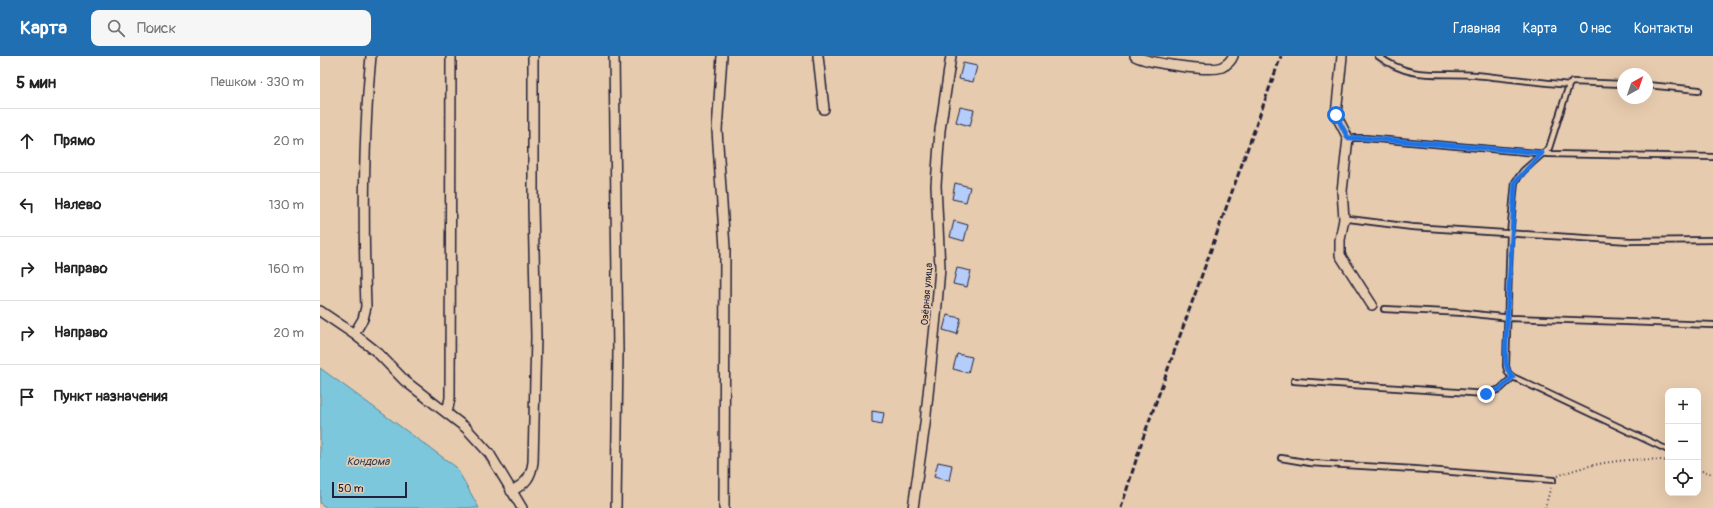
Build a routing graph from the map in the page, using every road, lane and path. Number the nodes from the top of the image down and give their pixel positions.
1 (371, 56) edge
2 (451, 56) edge
3 (533, 56) edge
4 (614, 56) edge
5 (722, 56) edge
6 (818, 56) edge
7 (951, 56) edge
8 (1135, 56) edge
9 (1233, 56) edge
10 (1342, 56) edge
11 (1378, 56) edge
12 (1617, 84) edge
13 (1569, 86) junction
14 (1653, 86) edge
15 (1699, 90) dead end
16 (824, 109) dead end
17 (1348, 138) junction
18 (1542, 153) junction
19 (1713, 157) edge
20 (1349, 218) dead end
21 (1510, 234) junction
22 (1713, 240) edge
23 (1372, 305) dead end
24 (1384, 309) dead end
25 (320, 310) edge
26 (1508, 318) junction
27 (1713, 325) edge
28 (354, 334) junction
29 (1513, 377) junction
30 (1294, 381) dead end
31 (447, 413) junction
32 (1665, 449) edge
33 (1281, 458) dead end
34 (1665, 461) edge
35 (1701, 471) edge
36 (1713, 474) edge
37 (1553, 480) junction
38 (511, 491) junction
39 (522, 508) edge
40 (616, 508) edge
41 (724, 508) edge
42 (913, 508) edge
43 (1545, 508) edge

1 - 28 street
2 - 31 street
3 - 38 street
4 - 40 street
5 - 41 street
6 - 16 street
7 - 42 street, Озёрная улица
8 - 9 street
10 - 17 street
11 - 13 lane
12 - 13 lane
13 - 18 lane
14 - 15 lane
17 - 18 lane
17 - 23 street
18 - 19 lane
18 - 21 lane
20 - 21 lane
21 - 22 lane
21 - 26 lane
24 - 26 lane
25 - 28 street
26 - 27 lane
26 - 29 lane
28 - 31 street
29 - 30 lane
29 - 32 lane
31 - 38 street
33 - 37 lane
34 - 37 path
35 - 36 path
37 - 43 path
38 - 39 street

